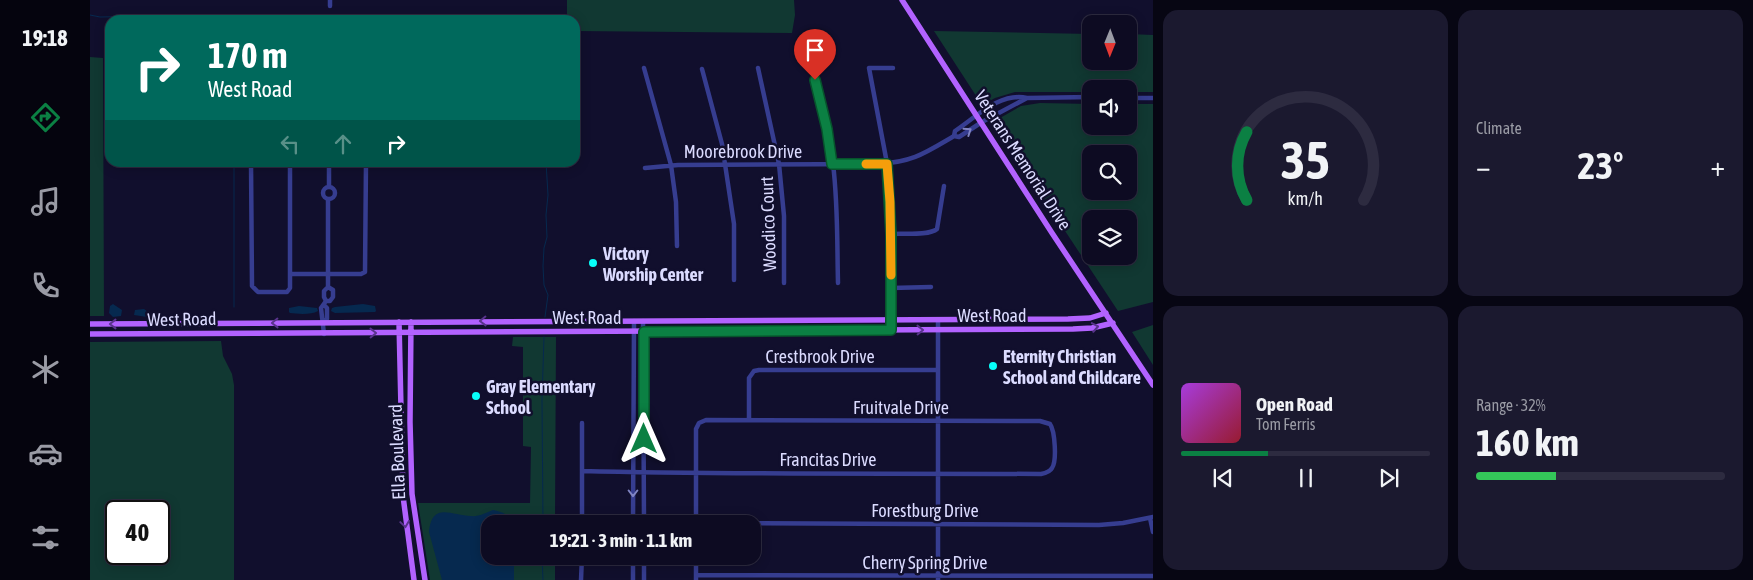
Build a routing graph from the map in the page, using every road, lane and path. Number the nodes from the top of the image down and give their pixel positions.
1 (902, 0) edge
2 (644, 68) dead end
3 (758, 68) dead end
4 (893, 68) dead end
5 (702, 69) dead end
6 (814, 71) dead end
7 (1027, 98) junction
8 (1082, 98) edge
9 (1137, 98) edge
10 (1153, 98) edge
11 (977, 116) junction
12 (982, 122) junction
13 (954, 136) junction
14 (725, 164) junction
15 (779, 164) junction
16 (832, 164) junction
17 (887, 164) junction
18 (671, 165) junction
19 (251, 167) edge
20 (290, 167) edge
21 (328, 167) edge
22 (366, 167) edge
23 (646, 168) dead end
24 (944, 186) dead end
25 (328, 187) junction
26 (328, 199) junction
27 (891, 234) junction
28 (677, 246) dead end
29 (290, 274) junction
30 (328, 274) junction
31 (734, 280) dead end
32 (784, 283) dead end
33 (838, 283) dead end
34 (930, 287) dead end
35 (891, 288) junction
36 (1106, 313) junction
37 (892, 319) junction
38 (1070, 319) junction
39 (797, 320) junction
40 (938, 320) junction
41 (1005, 320) junction
42 (634, 321) junction
43 (643, 321) junction
44 (726, 321) junction
45 (324, 322) junction
46 (399, 322) junction
47 (411, 322) junction
48 (1113, 323) junction
49 (90, 324) edge
50 (194, 324) junction
51 (256, 324) junction
52 (1060, 329) junction
53 (891, 330) junction
54 (938, 330) junction
55 (1005, 330) junction
56 (726, 331) junction
57 (797, 331) junction
58 (634, 332) junction
59 (644, 332) junction
60 (194, 333) junction
61 (256, 333) junction
62 (399, 333) junction
63 (411, 333) junction
64 (90, 334) edge
65 (324, 334) junction
66 (937, 370) junction
67 (1153, 384) edge
68 (749, 420) junction
69 (938, 421) junction
70 (400, 422) junction
71 (410, 422) junction
72 (582, 423) dead end
73 (1054, 448) joint
74 (582, 471) junction
75 (633, 472) junction
76 (644, 472) junction
77 (695, 472) junction
78 (938, 473) junction
79 (413, 496) junction
80 (403, 498) junction
81 (582, 515) edge
82 (633, 515) edge
83 (644, 515) edge
84 (696, 515) edge
85 (1152, 517) edge
86 (761, 523) edge
87 (938, 524) junction
88 (1153, 532) edge
89 (582, 565) edge
90 (633, 565) edge
91 (644, 565) edge
92 (1153, 576) edge
93 (696, 577) edge
94 (938, 578) edge
95 (414, 580) edge
96 (425, 580) edge
97 (582, 580) edge
98 (633, 580) edge
99 (644, 580) edge

1 - 11 main road, Veterans Memorial Drive
2 - 18 street
3 - 15 street, Woodico Court
4 - 17 street
5 - 14 street
6 - 16 street
7 - 8 street, Moorebrook Drive
7 - 11 street, Moorebrook Drive
7 - 12 street, Moorebrook Drive
9 - 10 street
11 - 12 main road, Veterans Memorial Drive
11 - 13 street, Moorebrook Drive
13 -> 12 street, Moorebrook Drive
12 - 36 main road, Veterans Memorial Drive
13 - 17 street, Moorebrook Drive
14 - 15 street, Moorebrook Drive
14 - 18 street, Moorebrook Drive
14 - 31 street
15 - 16 street, Moorebrook Drive
15 - 32 street, Woodico Court
16 - 17 street, Moorebrook Drive
16 - 33 street
17 - 27 street
18 - 23 street, Moorebrook Drive
18 - 28 street
19 - 29 street
20 - 29 street
21 - 25 street
22 - 30 street
24 - 27 street
25 - 26 street
25 - 26 street
26 - 30 street
27 - 35 street
29 - 30 street
30 - 45 street
34 - 35 street
35 - 37 street
36 - 38 main road, West Road
36 - 48 main road, Veterans Memorial Drive
37 - 39 main road, West Road
37 - 40 main road, West Road
37 - 53 street
38 - 41 main road, West Road
38 - 52 main road
39 - 44 main road, West Road
39 - 57 main road
40 - 41 main road, West Road
40 - 54 street
41 - 55 main road
42 - 43 main road, West Road
42 -> 47 main road, West Road
42 - 58 street
43 - 44 main road, West Road
43 - 59 street
44 - 56 main road
45 - 46 main road, West Road
45 -> 51 main road, West Road
45 - 65 street
46 - 47 main road, West Road
46 - 62 main road, Ella Boulevard
47 - 63 main road, Ella Boulevard
52 -> 48 main road, West Road
48 - 67 main road, Veterans Memorial Drive
50 -> 49 main road, West Road
50 - 51 main road, West Road
50 - 60 main road
51 - 61 main road
52 - 55 main road, West Road
53 -> 54 main road, West Road
53 - 57 main road, West Road
54 - 55 main road, West Road
54 - 66 street
56 - 57 main road, West Road
56 - 59 main road, West Road
58 - 59 main road, West Road
58 - 63 main road, West Road
58 - 75 street
59 - 76 street
60 - 61 main road, West Road
60 - 64 main road, West Road
61 - 65 main road, West Road
62 - 63 main road, West Road
65 -> 62 main road, West Road
62 - 70 main road, Ella Boulevard
63 - 71 main road, Ella Boulevard
66 - 68 street, Crestbrook Drive
66 - 69 street
68 - 69 street, Fruitvale Drive
68 - 77 street, Fruitvale Drive
69 - 73 street, Fruitvale Drive
69 - 78 street
70 - 71 main road
70 - 80 main road, Ella Boulevard
71 - 79 main road, Ella Boulevard
72 - 74 street
73 - 78 street, Francitas Drive
74 - 75 street, Francitas Drive
74 - 81 street
75 - 76 street, Francitas Drive
75 -> 82 street
76 - 77 street, Francitas Drive
76 - 83 street
77 - 78 street, Francitas Drive
77 - 84 street
78 - 87 street
79 - 80 main road
79 - 96 main road, Ella Boulevard
80 -> 95 main road, Ella Boulevard
85 - 87 street, Forestburg Drive
85 - 88 street
86 - 87 street, Forestburg Drive
87 - 94 street
89 - 97 street
90 - 98 street
91 - 99 street
92 - 94 street, Cherry Spring Drive
93 - 94 street, Cherry Spring Drive

